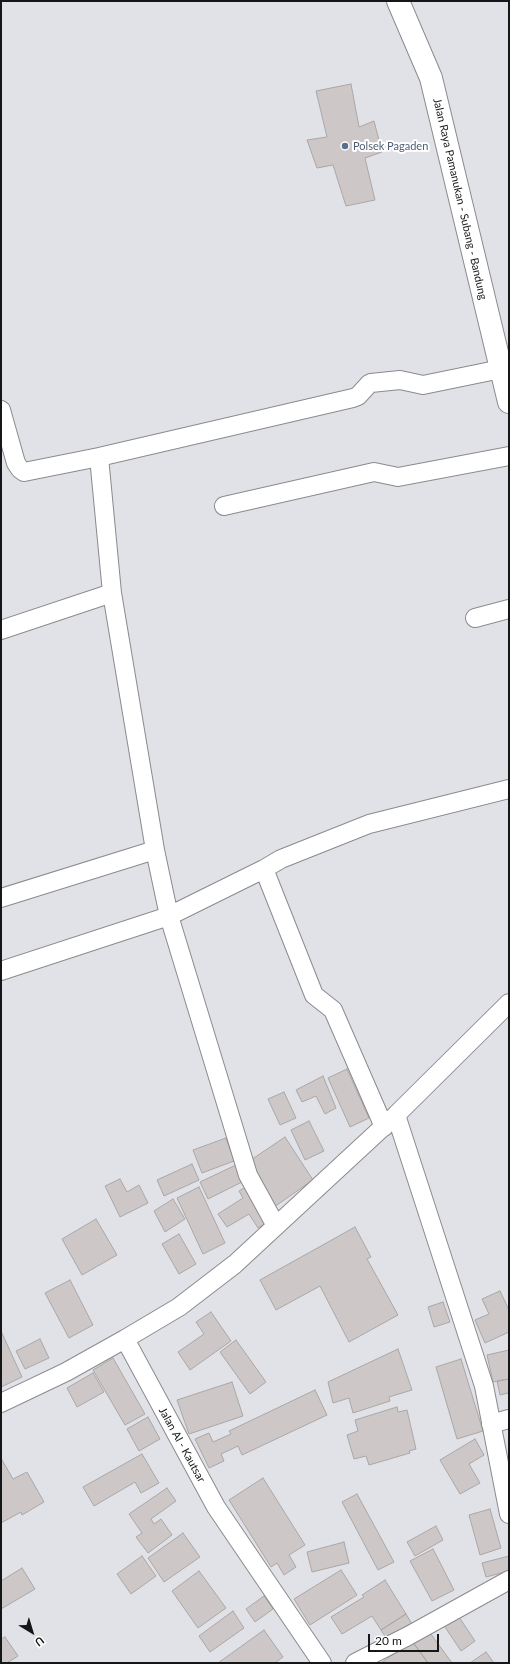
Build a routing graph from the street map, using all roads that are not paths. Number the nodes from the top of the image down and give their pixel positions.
1 (398, 1) edge
2 (501, 369) junction
3 (509, 402) edge
4 (1, 410) edge
5 (509, 456) edge
6 (99, 457) junction
7 (224, 506) dead end
8 (112, 593) junction
9 (509, 609) edge
10 (475, 618) dead end
11 (1, 630) edge
12 (509, 789) edge
13 (155, 850) junction
14 (264, 869) junction
15 (1, 898) edge
16 (169, 916) junction
17 (1, 971) edge
18 (509, 1003) edge
19 (390, 1121) junction
20 (276, 1226) junction
21 (125, 1339) junction
22 (1, 1403) edge
23 (509, 1418) edge
24 (491, 1424) junction
25 (509, 1514) edge
26 (509, 1580) edge
27 (322, 1663) edge
28 (355, 1663) edge

1 - 2 main road, Jalan Raya Pamanukan - Subang - Bandung
2 - 3 main road, Jalan Raya Pamanukan - Subang - Bandung
2 - 6 street
4 - 6 street
5 - 7 street
6 - 8 street
8 - 11 street
8 - 13 street
9 - 10 street
12 - 14 street
13 - 15 street
13 - 16 street
14 - 16 street
14 - 19 street
16 - 17 street
16 - 20 street
18 - 19 street
19 - 20 street
19 - 24 street
20 - 21 street
21 - 22 street
21 - 27 street, Jalan Al - Kautsar
23 - 24 street
24 - 25 street
26 - 28 street

